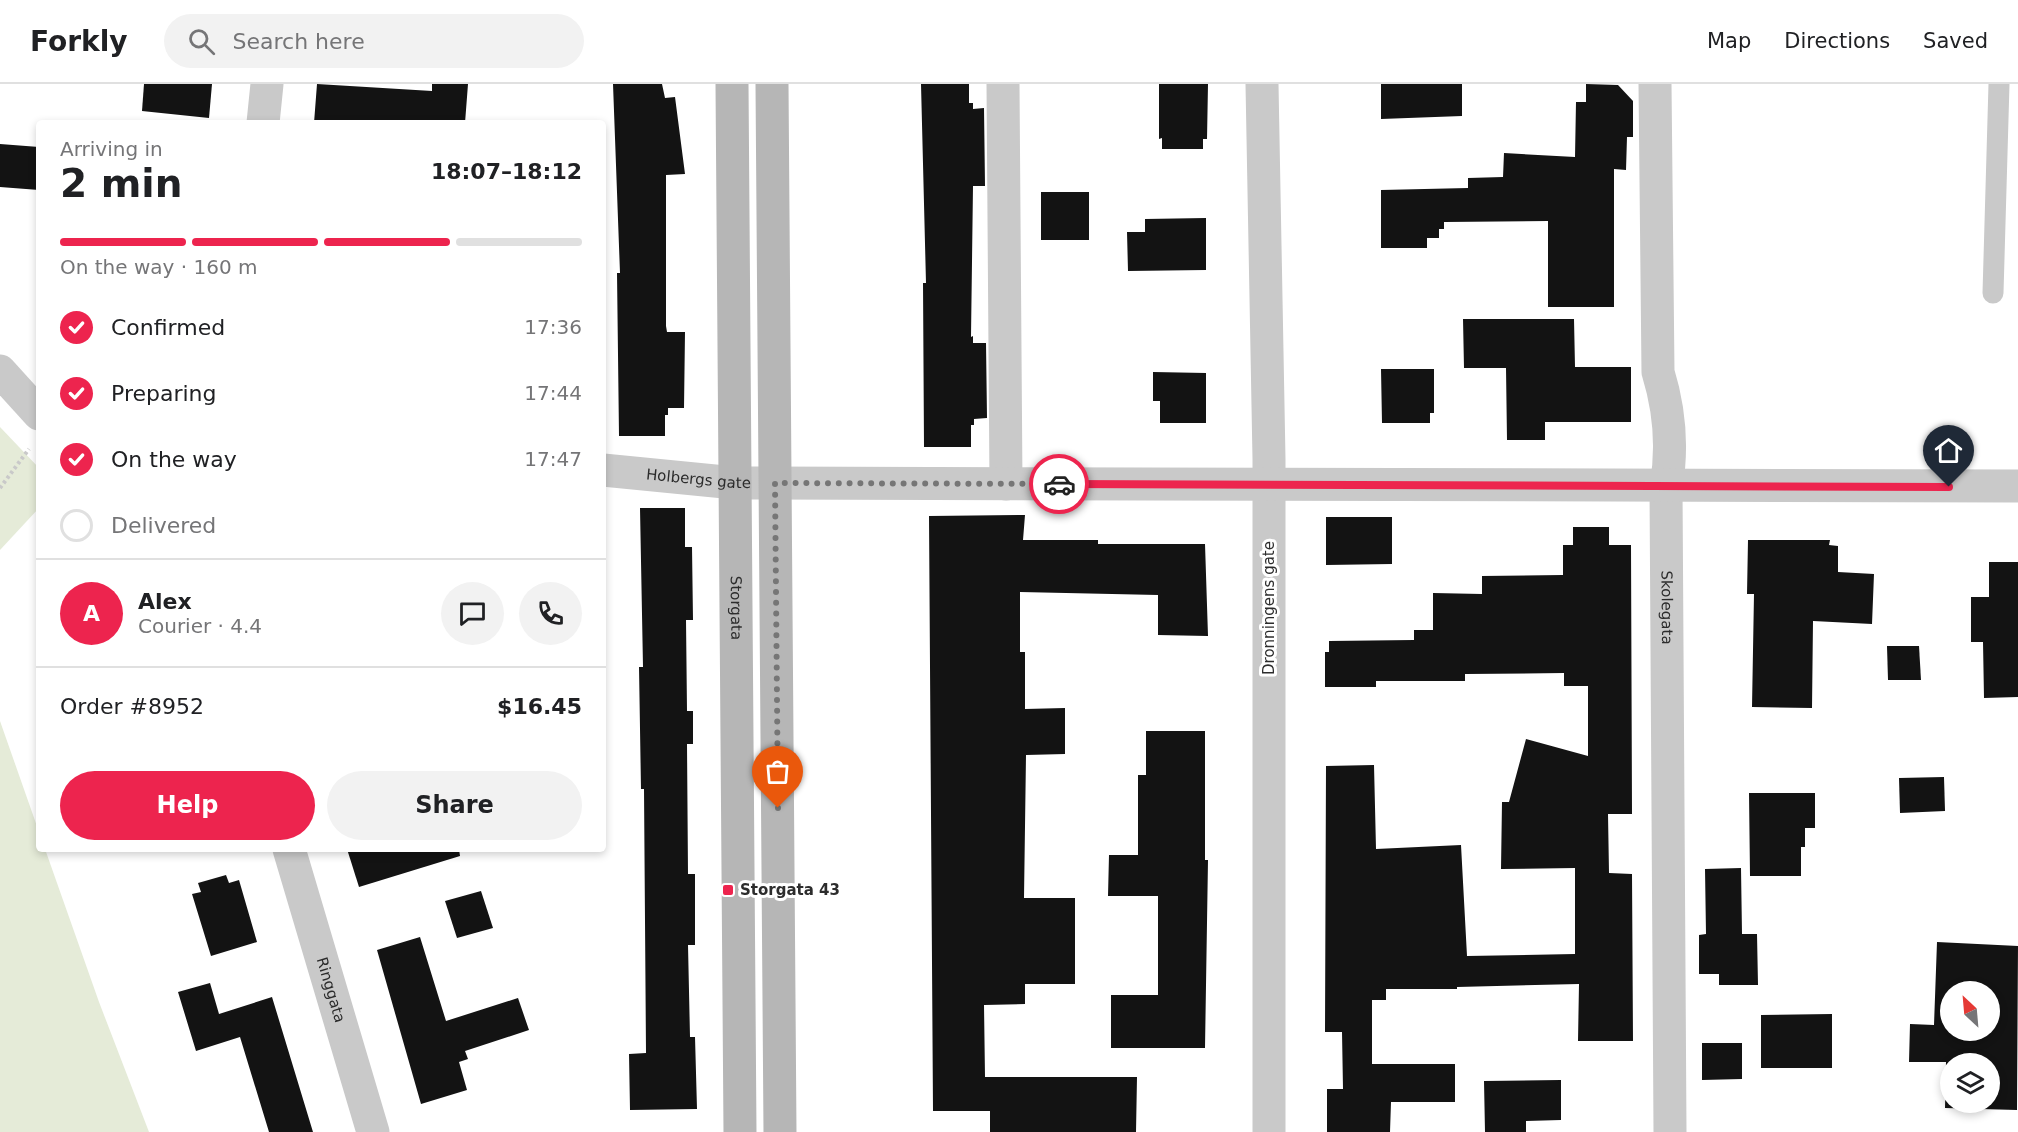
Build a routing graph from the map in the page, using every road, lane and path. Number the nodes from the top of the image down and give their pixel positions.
1 (267, 84) edge
2 (732, 84) edge
3 (772, 84) edge
4 (1003, 84) edge
5 (1262, 84) edge
6 (1655, 84) edge
7 (1999, 84) edge
8 (263, 120) edge
9 (1993, 293) dead end
10 (0, 371) edge
11 (36, 411) edge
12 (28, 449) dead end
13 (606, 470) edge
14 (735, 483) junction
15 (775, 483) junction
16 (1006, 484) junction
17 (1268, 485) junction
18 (2018, 486) edge
19 (1666, 487) junction
20 (0, 488) edge
21 (290, 852) edge
22 (373, 1132) edge
23 (740, 1132) edge
24 (780, 1132) edge
25 (1269, 1132) edge
26 (1670, 1132) edge

1 - 8 street
2 - 14 street, Storgata
3 - 15 street
4 - 16 street
5 - 17 street, Dronningens gate
6 - 19 street, Skolegata
7 - 9 lane
10 - 11 street
12 - 20 path
13 - 14 street, Holbergs gate
14 - 15 street, Holbergs gate
14 - 23 street, Storgata
15 - 16 street, Holbergs gate
15 - 24 street
16 - 17 street, Holbergs gate
17 - 19 street, Holbergs gate
17 - 25 street, Dronningens gate
18 - 19 street, Holbergs gate
19 - 26 street, Skolegata
21 - 22 street, Ringgata

